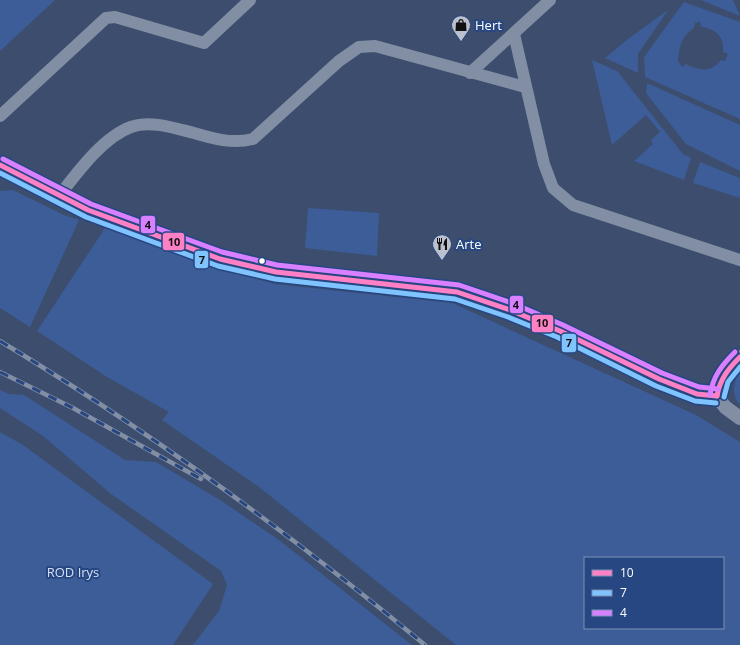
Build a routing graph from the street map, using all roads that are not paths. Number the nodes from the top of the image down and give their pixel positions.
1 (250, 0) edge
2 (550, 0) edge
3 (514, 34) junction
4 (470, 73) junction
5 (525, 87) junction
6 (0, 116) edge
7 (0, 165) edge
8 (59, 196) junction
9 (740, 260) edge
10 (740, 357) edge
11 (717, 396) junction
12 (740, 418) edge

1 - 6 street
2 - 3 street
3 - 4 street
3 - 5 street
4 - 5 street
4 - 8 street
5 - 9 street
7 - 8 street
8 - 11 street
10 - 11 street
11 - 12 street

